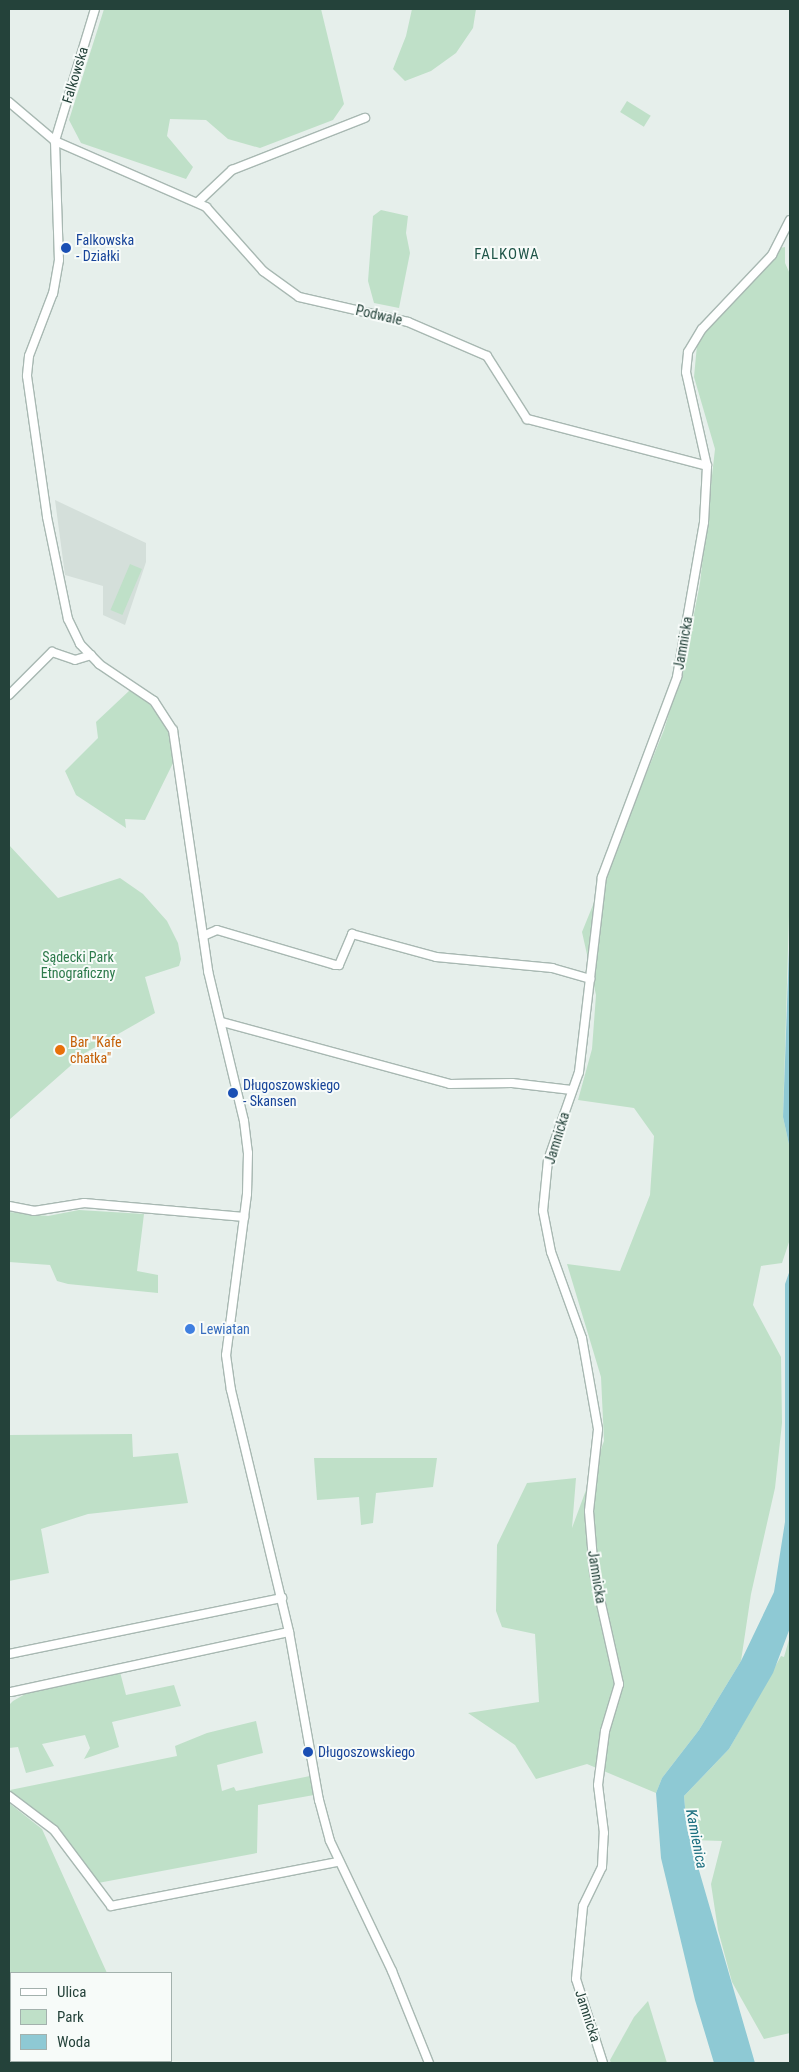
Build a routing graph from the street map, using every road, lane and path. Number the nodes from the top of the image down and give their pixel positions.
1 (95, 9) edge
2 (9, 102) edge
3 (365, 118) dead end
4 (55, 141) junction
5 (198, 202) junction
6 (790, 220) edge
7 (707, 466) junction
8 (91, 655) junction
9 (9, 695) edge
10 (202, 936) junction
11 (590, 980) junction
12 (222, 1022) junction
13 (572, 1090) junction
14 (9, 1206) edge
15 (244, 1217) junction
16 (282, 1598) junction
17 (289, 1632) junction
18 (9, 1654) edge
19 (11, 1692) dead end
20 (9, 1796) edge
21 (338, 1862) junction
22 (429, 2063) edge
23 (603, 2063) edge

1 - 4 street, Falkowska
2 - 4 street, Podwale
3 - 5 street
4 - 5 street, Podwale
4 - 8 street, Falkowska
5 - 7 street, Podwale
6 - 7 street, Jamnicka
7 - 11 street, Jamnicka
8 - 9 street
8 - 10 street, Falkowska
10 - 11 street
10 - 12 street, Falkowska
11 - 13 street, Jamnicka
12 - 13 street
12 - 15 street, Falkowska
13 - 23 street, Jamnicka
14 - 15 street
15 - 16 street, Falkowska
16 - 17 street, Falkowska
16 - 18 street
17 - 19 street
17 - 21 street, Falkowska
20 - 21 street
21 - 22 street, Falkowska

